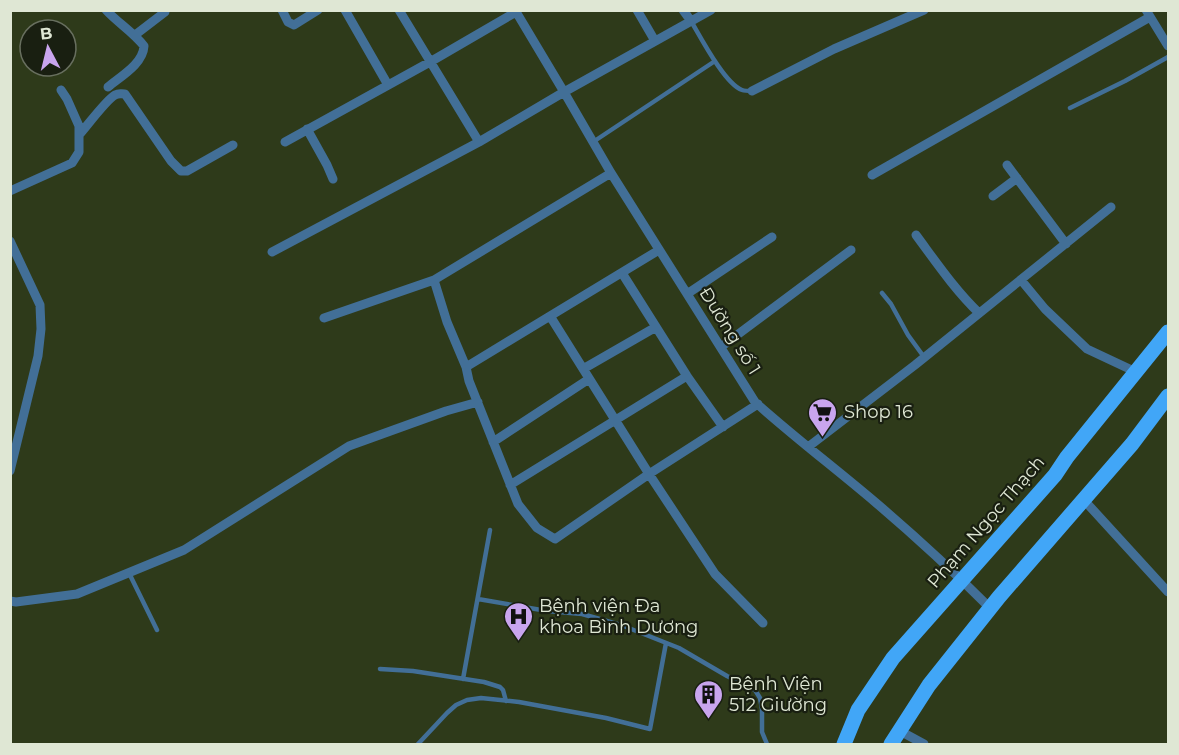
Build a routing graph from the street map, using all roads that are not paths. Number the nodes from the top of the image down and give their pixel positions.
1 (106, 10) edge
2 (282, 10) edge
3 (318, 10) edge
4 (345, 10) edge
5 (399, 10) edge
6 (637, 10) edge
7 (683, 10) edge
8 (711, 10) edge
9 (924, 10) edge
10 (515, 11) edge
11 (165, 12) edge
12 (1148, 14) edge
13 (691, 21) junction
14 (135, 35) junction
15 (655, 41) junction
16 (1168, 46) edge
17 (1168, 57) edge
18 (716, 61) junction
19 (430, 62) junction
20 (388, 85) junction
21 (108, 87) dead end
22 (61, 90) dead end
23 (752, 91) joint
24 (564, 92) junction
25 (1070, 108) dead end
26 (307, 129) junction
27 (79, 135) junction
28 (285, 142) dead end
29 (479, 142) junction
30 (593, 142) junction
31 (233, 145) dead end
32 (1007, 165) dead end
33 (611, 173) junction
34 (872, 175) dead end
35 (1017, 178) junction
36 (333, 179) dead end
37 (10, 191) edge
38 (993, 196) dead end
39 (1111, 207) dead end
40 (916, 235) dead end
41 (772, 237) dead end
42 (10, 241) edge
43 (1066, 244) junction
44 (659, 250) junction
45 (851, 250) dead end
46 (272, 252) dead end
47 (19, 258) junction
48 (10, 264) edge
49 (622, 273) junction
50 (434, 280) junction
51 (1021, 280) junction
52 (882, 293) dead end
53 (687, 294) junction
54 (979, 314) junction
55 (550, 316) junction
56 (324, 318) dead end
57 (656, 327) junction
58 (1168, 332) edge
59 (721, 347) junction
60 (924, 357) junction
61 (466, 367) junction
62 (583, 369) junction
63 (1136, 372) junction
64 (687, 376) junction
65 (589, 379) junction
66 (1168, 396) edge
67 (478, 402) junction
68 (758, 404) junction
69 (616, 420) junction
70 (723, 427) junction
71 (493, 442) junction
72 (808, 447) junction
73 (10, 471) edge
74 (649, 474) junction
75 (510, 484) junction
76 (1083, 499) junction
77 (490, 530) dead end
78 (129, 573) junction
79 (962, 579) junction
80 (1168, 592) edge
81 (478, 599) junction
82 (10, 601) edge
83 (990, 608) junction
84 (763, 623) dead end
85 (157, 630) dead end
86 (666, 643) junction
87 (380, 669) dead end
88 (463, 679) junction
89 (506, 701) junction
90 (895, 738) edge
91 (418, 744) edge
92 (767, 744) edge
93 (844, 744) edge
94 (924, 744) edge

1 - 14 street
2 - 3 street
4 - 20 street
5 - 19 street
6 - 15 street
7 - 13 street
8 - 13 street
9 - 23 street
10 - 19 street
10 - 24 street, Đường số 1
11 - 14 street
12 - 16 street
12 - 34 street
13 - 15 street
13 - 18 lane
14 - 21 street
15 - 24 street
17 - 25 lane
18 - 23 lane
18 - 30 lane
19 - 20 street
19 - 29 street
20 - 26 street
22 - 27 street
24 - 29 street
24 - 30 street, Đường số 1
26 - 28 street
26 - 36 street
27 - 31 street
27 - 37 street
29 - 46 street
30 - 33 street, Đường số 1
32 - 35 street
33 - 44 street, Đường số 1
33 - 50 street
35 - 38 street
35 - 43 street
39 - 43 street
40 - 54 street
41 - 53 street
42 - 47 street
43 - 51 street
44 - 49 street
44 - 53 street, Đường số 1
45 - 59 street
47 - 48 street
47 - 73 street
49 - 55 street
49 - 57 street
50 - 56 street
50 - 61 street
51 - 54 street
51 - 63 street
52 - 60 lane
53 - 59 street, Đường số 1
54 - 60 street
55 - 61 street
55 - 62 street
57 - 62 street
57 - 64 street
58 - 63 main road, Phạm Ngọc Thạch
59 - 68 street, Đường số 1
60 - 72 street
61 - 67 street
62 - 65 street
63 - 79 main road, Phạm Ngọc Thạch
64 - 69 street
64 - 70 street
65 - 69 street
65 - 71 street
66 - 76 main road
67 - 71 street
67 - 78 street
68 - 70 street
68 - 72 street, Đường số 1
69 - 74 street
69 - 75 street
70 - 74 street
71 - 75 street
72 - 79 street, Đường số 1
74 - 75 street
74 - 84 street
76 - 80 street
76 - 83 main road
77 - 81 lane
78 - 82 street
78 - 85 lane
79 - 83 street, Đường số 1
79 - 93 main road, Phạm Ngọc Thạch
81 - 86 lane
81 - 88 lane
83 - 90 main road
86 - 89 lane
86 - 92 lane
87 - 88 lane
88 - 89 lane
89 - 91 lane
90 - 94 street

